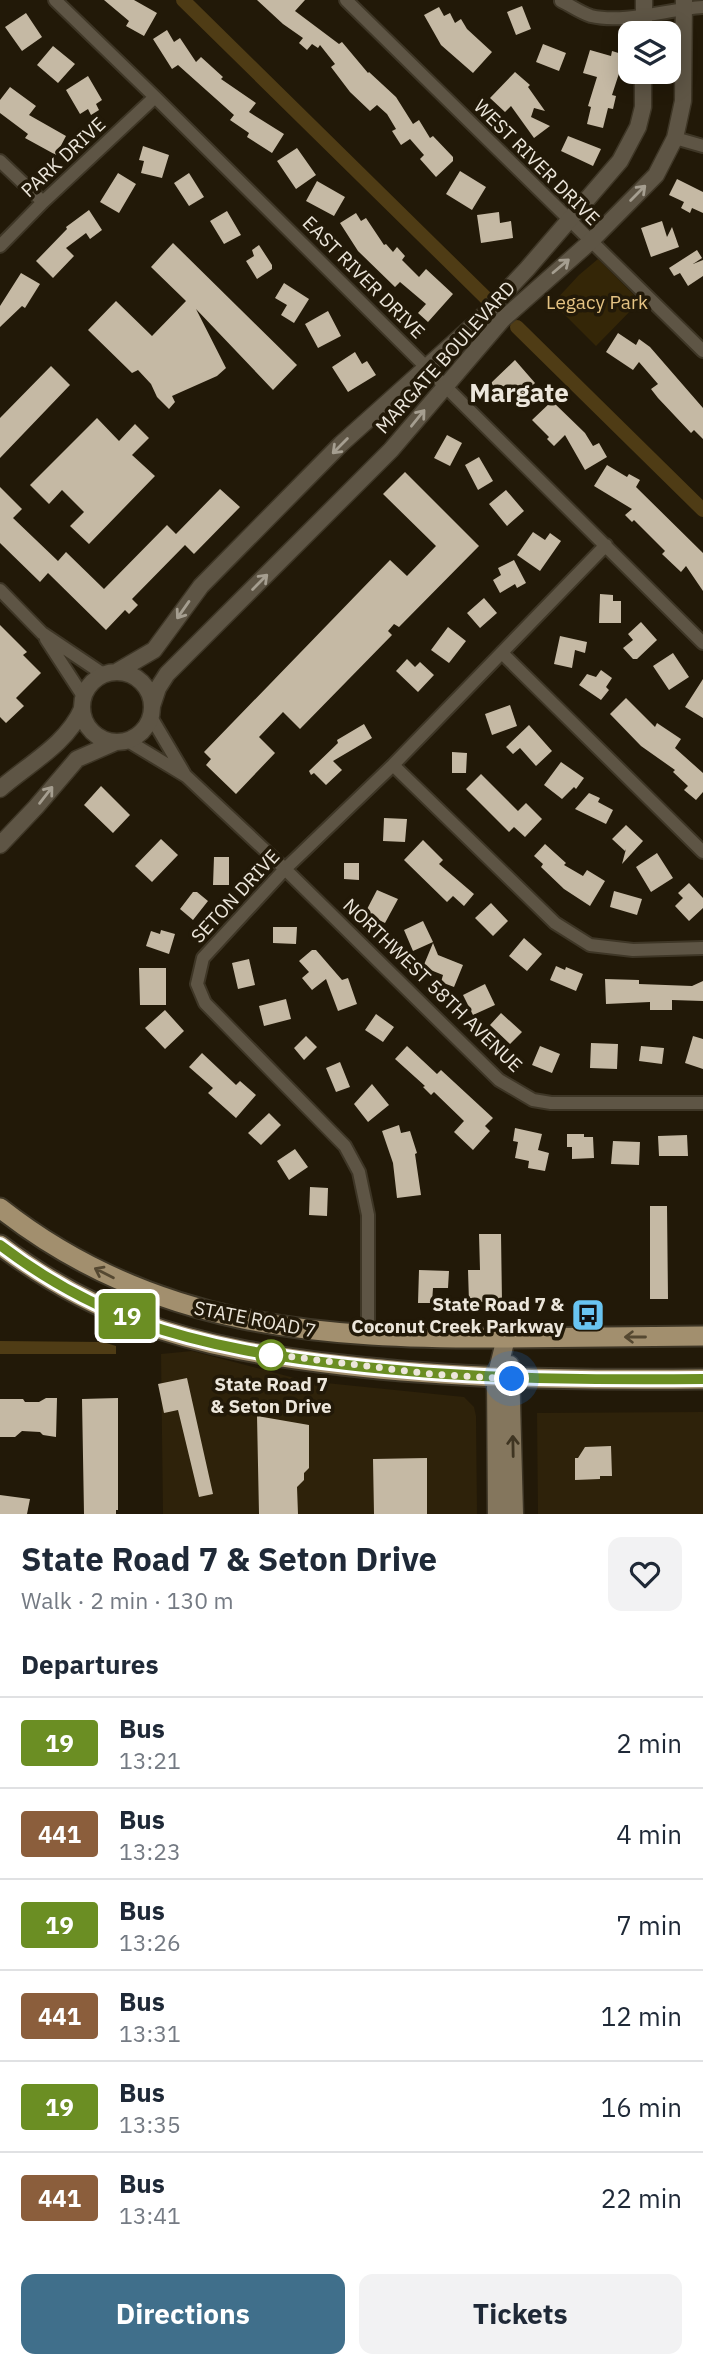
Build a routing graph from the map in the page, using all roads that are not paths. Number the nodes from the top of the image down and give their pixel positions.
1 (55, 0) edge
2 (346, 0) edge
3 (561, 1) edge
4 (684, 4) edge
5 (644, 7) edge
6 (703, 8) edge
7 (643, 84) edge
8 (155, 97) junction
9 (675, 138) junction
10 (703, 146) edge
11 (0, 161) edge
12 (43, 202) junction
13 (569, 221) junction
14 (590, 242) junction
15 (0, 246) edge
16 (703, 351) edge
17 (426, 366) junction
18 (446, 386) junction
19 (606, 545) junction
20 (0, 590) edge
21 (42, 633) junction
22 (703, 643) edge
23 (502, 653) junction
24 (110, 673) junction
25 (83, 703) junction
26 (152, 712) junction
27 (122, 741) junction
28 (393, 765) junction
29 (186, 776) junction
30 (0, 789) edge
31 (0, 845) edge
32 (703, 852) edge
33 (285, 869) junction
34 (703, 948) edge
35 (703, 1103) edge
36 (0, 1208) edge
37 (0, 1239) edge
38 (45, 1240) junction
39 (0, 1245) edge
40 (368, 1336) junction
41 (703, 1336) edge
42 (506, 1338) junction
43 (504, 1378) junction
44 (703, 1379) edge
45 (497, 1514) edge
46 (514, 1514) edge

1 - 8 street, EAST RIVER DRIVE
2 - 13 street, WEST RIVER DRIVE
3 - 5 street
4 - 5 street
4 - 6 street
4 - 9 street, MARGATE BOULEVARD
7 - 13 street, MARGATE BOULEVARD
8 - 12 street, PARK DRIVE
8 - 17 street, EAST RIVER DRIVE
9 - 10 street
14 -> 9 street, MARGATE BOULEVARD
11 - 12 street
12 - 15 street, PARK DRIVE
13 - 14 street, WEST RIVER DRIVE
13 - 17 street, MARGATE BOULEVARD
14 - 16 street, WEST RIVER DRIVE
18 -> 14 street, MARGATE BOULEVARD
17 - 18 street, EAST RIVER DRIVE
17 -> 24 street, MARGATE BOULEVARD
18 - 19 street, EAST RIVER DRIVE
26 -> 18 street, MARGATE BOULEVARD
19 - 22 street, EAST RIVER DRIVE
19 - 23 street, SETON DRIVE
20 - 21 street
21 - 24 street
21 - 25 street
23 - 28 street, SETON DRIVE
23 - 32 street
24 - 25 street
24 - 26 street
25 - 27 street
25 - 30 street
26 - 27 street
26 - 29 street, NORTHWEST 58TH AVENUE
27 - 29 street, NORTHWEST 58TH AVENUE
31 -> 27 street
28 - 33 street, SETON DRIVE
28 - 34 street
29 - 33 street, NORTHWEST 58TH AVENUE
33 - 35 street, NORTHWEST 58TH AVENUE
33 - 40 street, SETON DRIVE
36 - 38 main road, STATE ROAD 7
37 - 38 main road
40 -> 38 main road, STATE ROAD 7
39 - 43 main road, STATE ROAD 7
40 - 42 main road, STATE ROAD 7
41 -> 42 main road, STATE ROAD 7
42 - 43 main road
43 - 44 main road, STATE ROAD 7
43 - 45 main road
46 -> 43 main road

